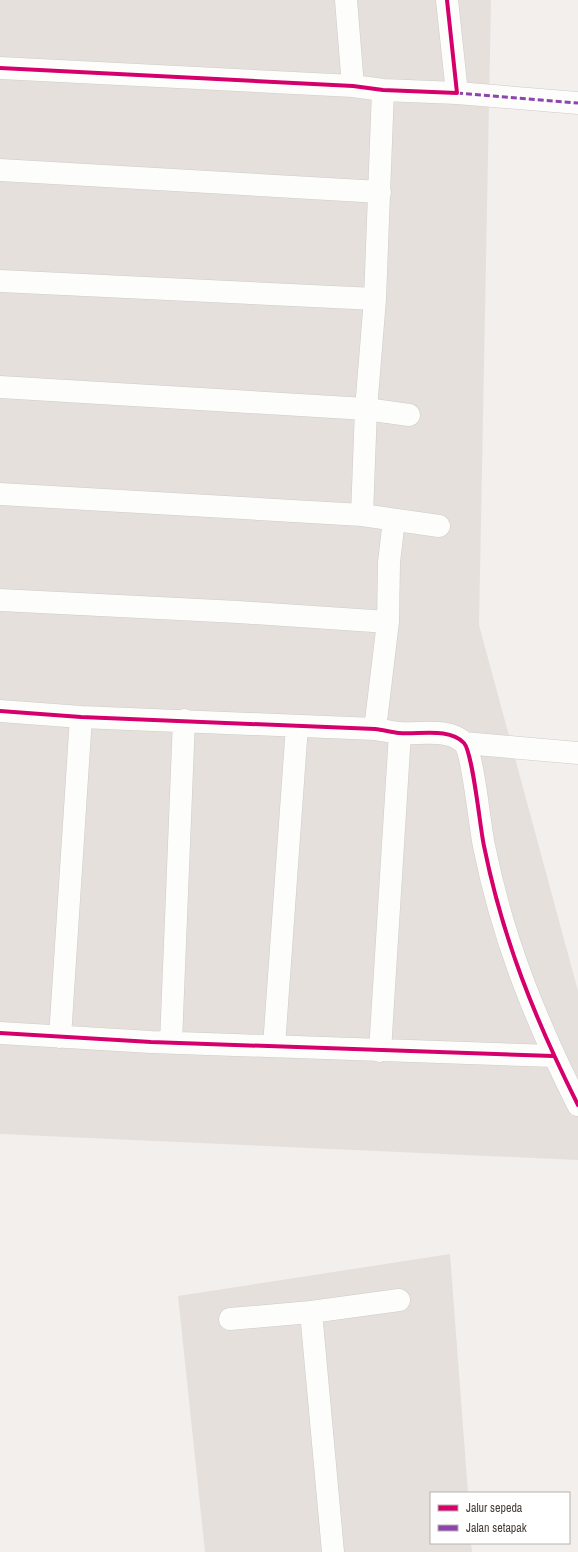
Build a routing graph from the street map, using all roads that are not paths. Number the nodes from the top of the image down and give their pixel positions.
1 (346, 0) edge
2 (447, 0) edge
3 (0, 68) edge
4 (353, 86) junction
5 (383, 90) junction
6 (457, 93) junction
7 (578, 103) edge
8 (0, 170) edge
9 (380, 192) junction
10 (0, 281) edge
11 (374, 299) junction
12 (0, 388) edge
13 (366, 410) junction
14 (409, 414) dead end
15 (0, 494) edge
16 (362, 516) junction
17 (394, 520) junction
18 (439, 526) dead end
19 (0, 600) edge
20 (388, 622) junction
21 (0, 712) edge
22 (81, 717) junction
23 (184, 720) junction
24 (297, 726) junction
25 (375, 729) junction
26 (400, 733) junction
27 (464, 743) junction
28 (578, 753) edge
29 (0, 1033) edge
30 (60, 1037) junction
31 (171, 1042) junction
32 (274, 1046) junction
33 (380, 1051) junction
34 (553, 1056) junction
35 (578, 1105) edge
36 (399, 1300) dead end
37 (311, 1312) junction
38 (230, 1319) dead end
39 (333, 1552) edge

1 - 4 street
2 - 6 street
3 - 4 street
4 - 5 street
5 - 6 street
5 - 9 street
6 - 7 street
8 - 9 street
9 - 11 street
10 - 11 street
11 - 13 street
12 - 13 street
13 - 14 street
13 - 16 street
15 - 16 street
16 - 17 street
17 - 18 street
17 - 20 street
19 - 20 street
20 - 25 street
21 - 22 street
22 - 23 street
22 - 30 street
23 - 24 street
23 - 31 street
24 - 25 street
24 - 32 street
25 - 26 street
26 - 27 street
26 - 33 street
27 - 28 street
27 - 34 street
29 - 30 street
30 - 31 street
31 - 32 street
32 - 33 street
33 - 34 street
34 - 35 street
36 - 37 street
37 - 38 street
37 - 39 street

